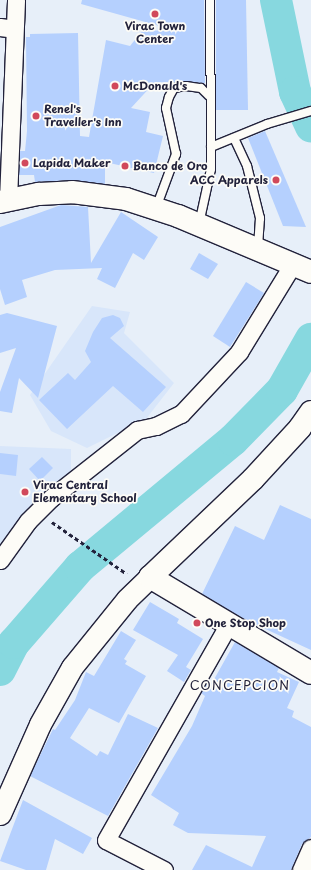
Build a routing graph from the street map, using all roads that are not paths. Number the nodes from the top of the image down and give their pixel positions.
1 (16, 0) edge
2 (210, 0) edge
3 (7, 28) edge
4 (209, 96) junction
5 (6, 110) edge
6 (311, 111) edge
7 (234, 138) junction
8 (211, 147) junction
9 (4, 201) edge
10 (156, 208) junction
11 (198, 225) junction
12 (258, 249) junction
13 (302, 268) edge
14 (311, 412) edge
15 (0, 560) edge
16 (150, 577) junction
17 (228, 625) junction
18 (311, 673) edge
19 (0, 814) edge
20 (311, 848) edge
21 (164, 870) edge
22 (301, 870) edge

1 - 3 street
2 - 4 lane
3 - 5 street
4 - 8 lane
4 - 10 lane
5 - 9 street
6 - 7 lane
7 - 8 lane
7 - 12 lane
8 - 11 lane
9 - 10 main road
10 - 11 main road
11 - 12 main road
12 - 13 main road
13 - 15 street
14 - 16 main road
16 - 17 main road
16 - 19 street
17 - 18 main road
17 - 21 street
20 - 22 street

